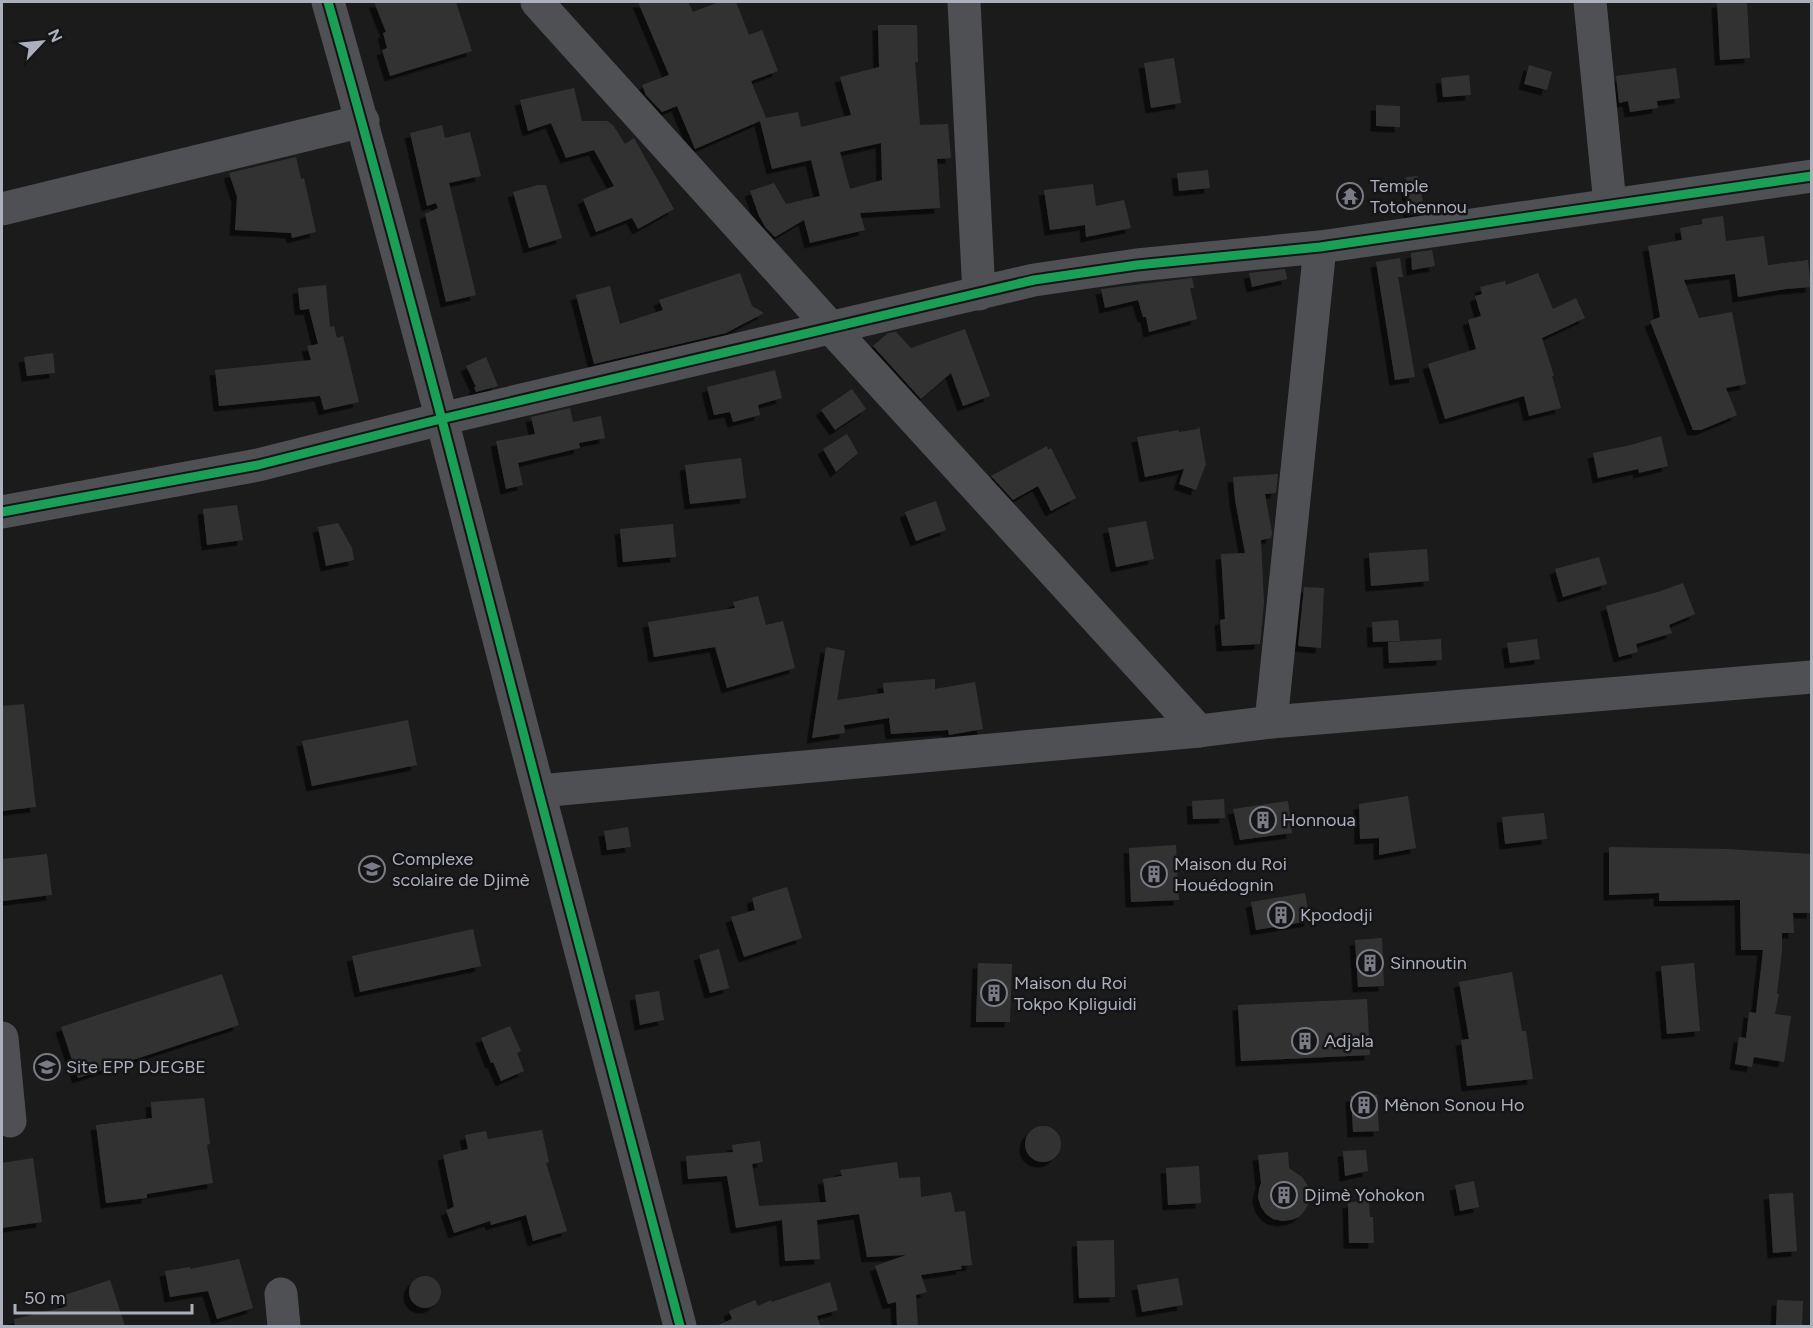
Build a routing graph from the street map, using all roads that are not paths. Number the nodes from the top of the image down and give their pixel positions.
1 (328, 2) edge
2 (537, 2) edge
3 (964, 2) edge
4 (1590, 2) edge
5 (363, 121) junction
6 (1812, 176) edge
7 (1610, 204) junction
8 (2, 209) edge
9 (1320, 247) junction
10 (979, 294) junction
11 (832, 329) junction
12 (441, 419) junction
13 (3, 504) edge
14 (1812, 677) edge
15 (1271, 722) junction
16 (1200, 731) junction
17 (539, 792) junction
18 (2, 1038) edge
19 (10, 1121) dead end
20 (281, 1294) dead end
21 (284, 1326) edge
22 (680, 1326) edge

1 - 5 street
2 - 11 street
3 - 10 street
4 - 7 street
5 - 8 street
5 - 12 street
6 - 7 street
7 - 9 street
9 - 10 street
9 - 15 street
10 - 11 street
11 - 12 street
11 - 16 street
12 - 13 street
12 - 17 street
14 - 15 street
15 - 16 street
16 - 17 street
17 - 22 street
18 - 19 street
20 - 21 street

